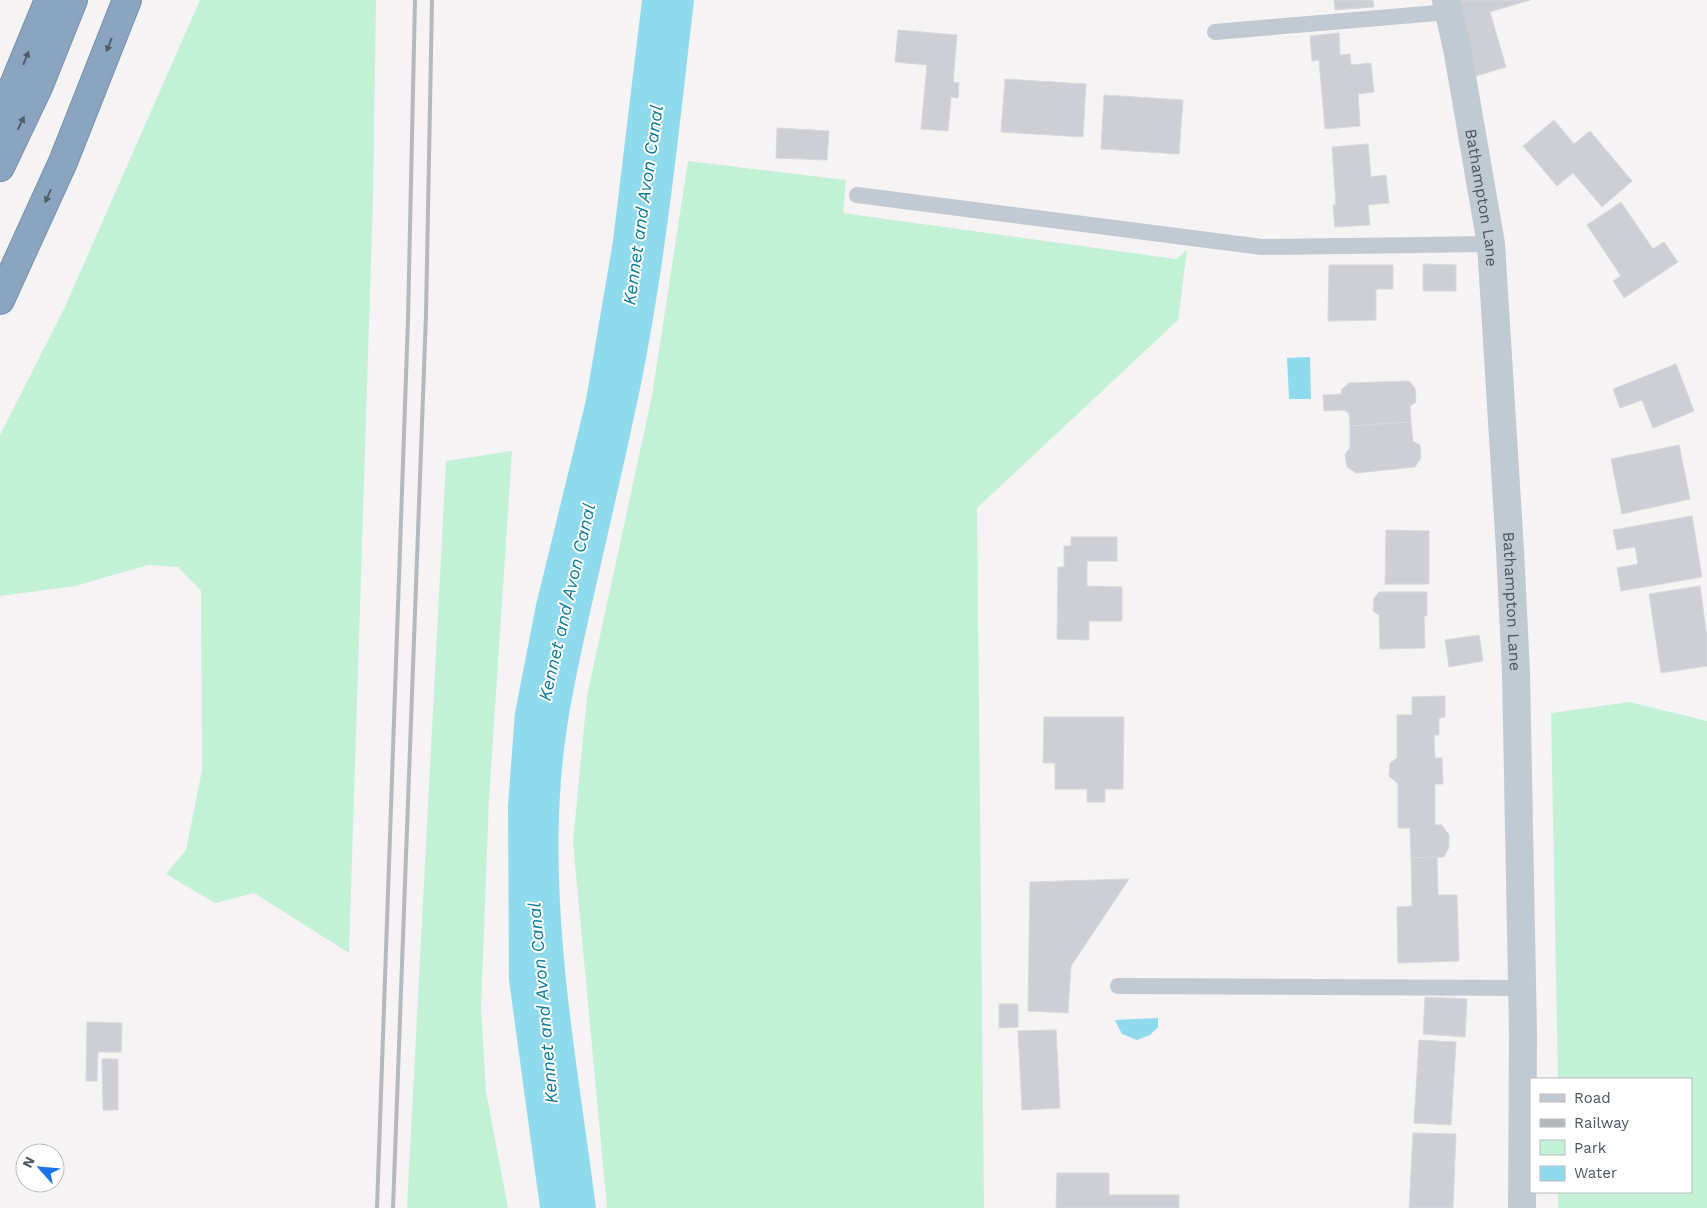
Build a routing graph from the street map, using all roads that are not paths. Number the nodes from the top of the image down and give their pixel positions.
1 (49, 0) edge
2 (73, 0) edge
3 (127, 0) edge
4 (1448, 6) edge
5 (1216, 32) dead end
6 (0, 119) edge
7 (0, 167) edge
8 (857, 195) dead end
9 (1491, 244) junction
10 (15, 269) junction
11 (0, 296) edge
12 (0, 300) edge
13 (1118, 986) dead end
14 (1522, 988) junction
15 (1522, 1208) edge

6 -> 1 highway
7 -> 2 highway
3 -> 10 highway
4 - 5 lane
4 - 9 street, Bathampton Lane
8 - 9 lane
9 - 14 street, Bathampton Lane
10 - 11 highway
10 - 12 highway
13 - 14 lane
14 - 15 street, Bathampton Lane

